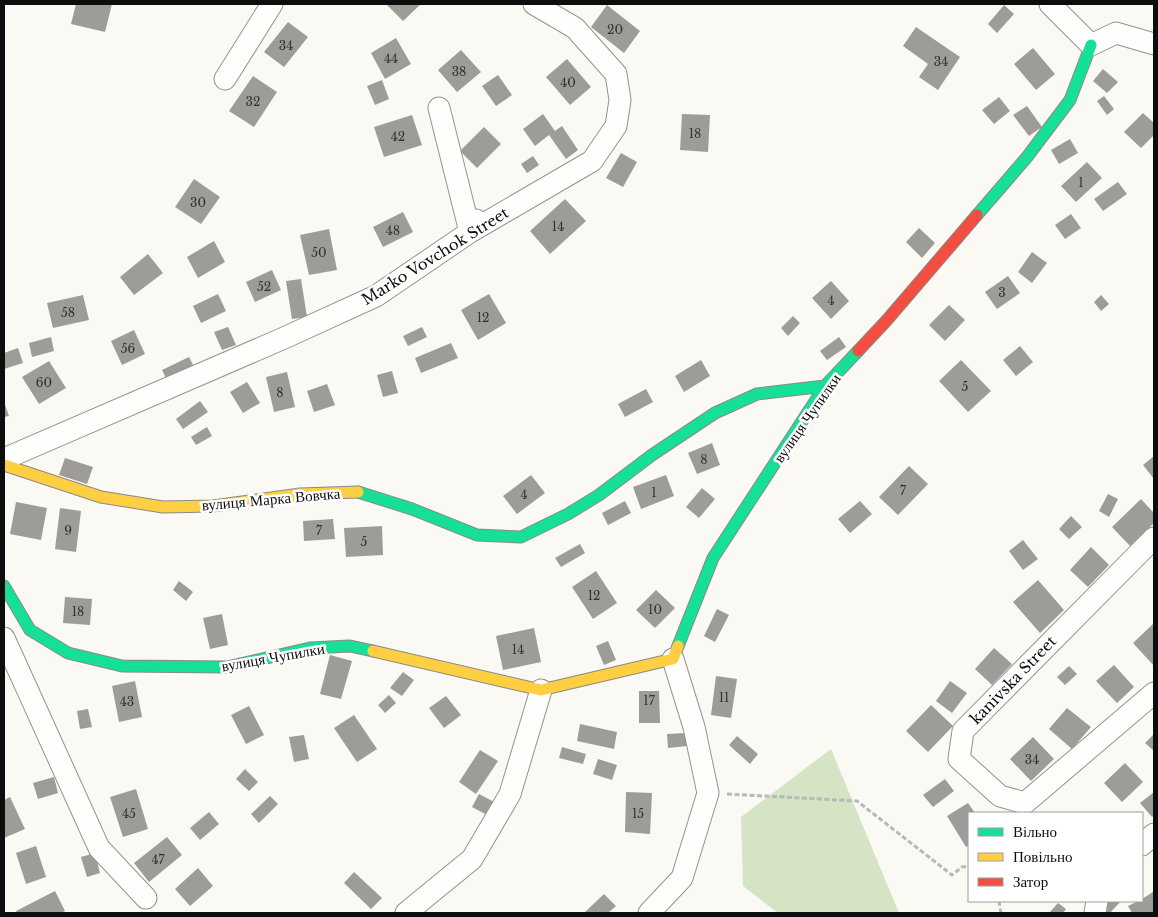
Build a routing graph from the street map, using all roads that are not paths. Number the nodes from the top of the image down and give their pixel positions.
1 (272, 4) edge
2 (534, 4) edge
3 (1050, 4) edge
4 (1154, 44) edge
5 (1091, 45) junction
6 (225, 79) dead end
7 (440, 108) dead end
8 (549, 171) dead end
9 (470, 232) junction
10 (825, 386) junction
11 (4, 458) edge
12 (4, 465) edge
13 (1154, 538) edge
14 (4, 586) edge
15 (4, 638) edge
16 (673, 659) junction
17 (541, 690) junction
18 (1154, 693) edge
19 (1154, 834) edge
20 (1143, 844) edge
21 (146, 898) dead end
22 (406, 913) edge
23 (649, 913) edge

1 - 6 street
2 - 9 street, Marko Vovchok Street
3 - 5 street
4 - 5 street
5 - 10 street, вулиця Чупилки
7 - 9 street
8 - 9 street
9 - 11 street, Marko Vovchok Street
10 - 12 street, вулиця Марка Вовчка
10 - 16 street, вулиця Чупилки
13 - 18 street, kanivska Street
14 - 17 street, вулиця Чупилки
15 - 21 street
16 - 17 street, вулиця Чупилки
16 - 23 street
17 - 22 street
19 - 20 street

